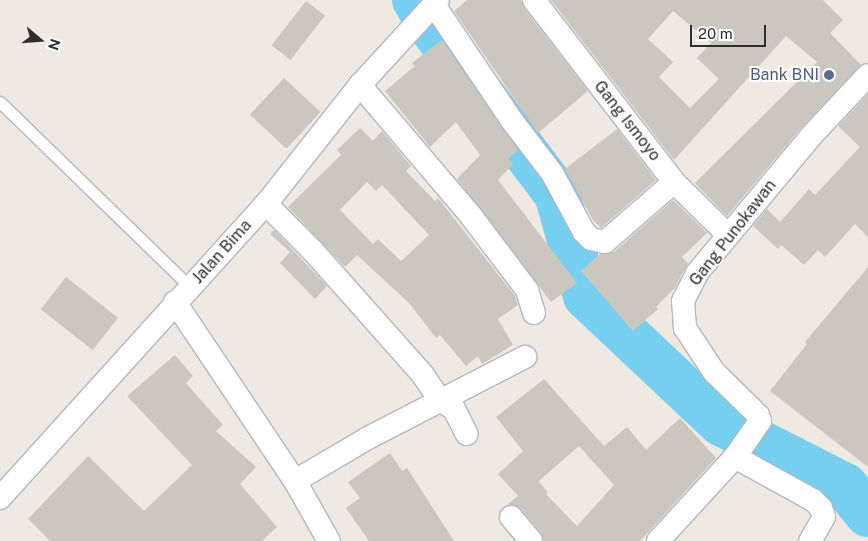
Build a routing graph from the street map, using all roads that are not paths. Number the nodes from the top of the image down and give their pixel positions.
1 (534, 0) edge
2 (431, 8) edge
3 (868, 75) edge
4 (360, 86) junction
5 (0, 102) edge
6 (674, 182) junction
7 (266, 204) junction
8 (728, 235) junction
9 (183, 294) junction
10 (534, 313) dead end
11 (526, 357) dead end
12 (433, 389) junction
13 (467, 434) dead end
14 (738, 454) junction
15 (296, 481) junction
16 (0, 498) edge
17 (511, 517) dead end
18 (328, 541) edge
19 (531, 541) edge
20 (658, 541) edge
21 (810, 541) edge

1 - 6 street, Gang Ismoyo
2 - 4 street, Jalan Bima
2 - 6 street
3 - 8 street, Gang Punokawan
4 - 7 street, Jalan Bima
4 - 10 street
5 - 9 lane
6 - 8 street, Gang Ismoyo
7 - 9 street, Jalan Bima
7 - 12 street
8 - 14 street, Gang Punokawan
9 - 15 street
9 - 16 street, Jalan Bima
11 - 12 street
12 - 13 street
12 - 15 street
14 - 20 street, Gang Punokawan
14 - 21 street
15 - 18 street
17 - 19 street

